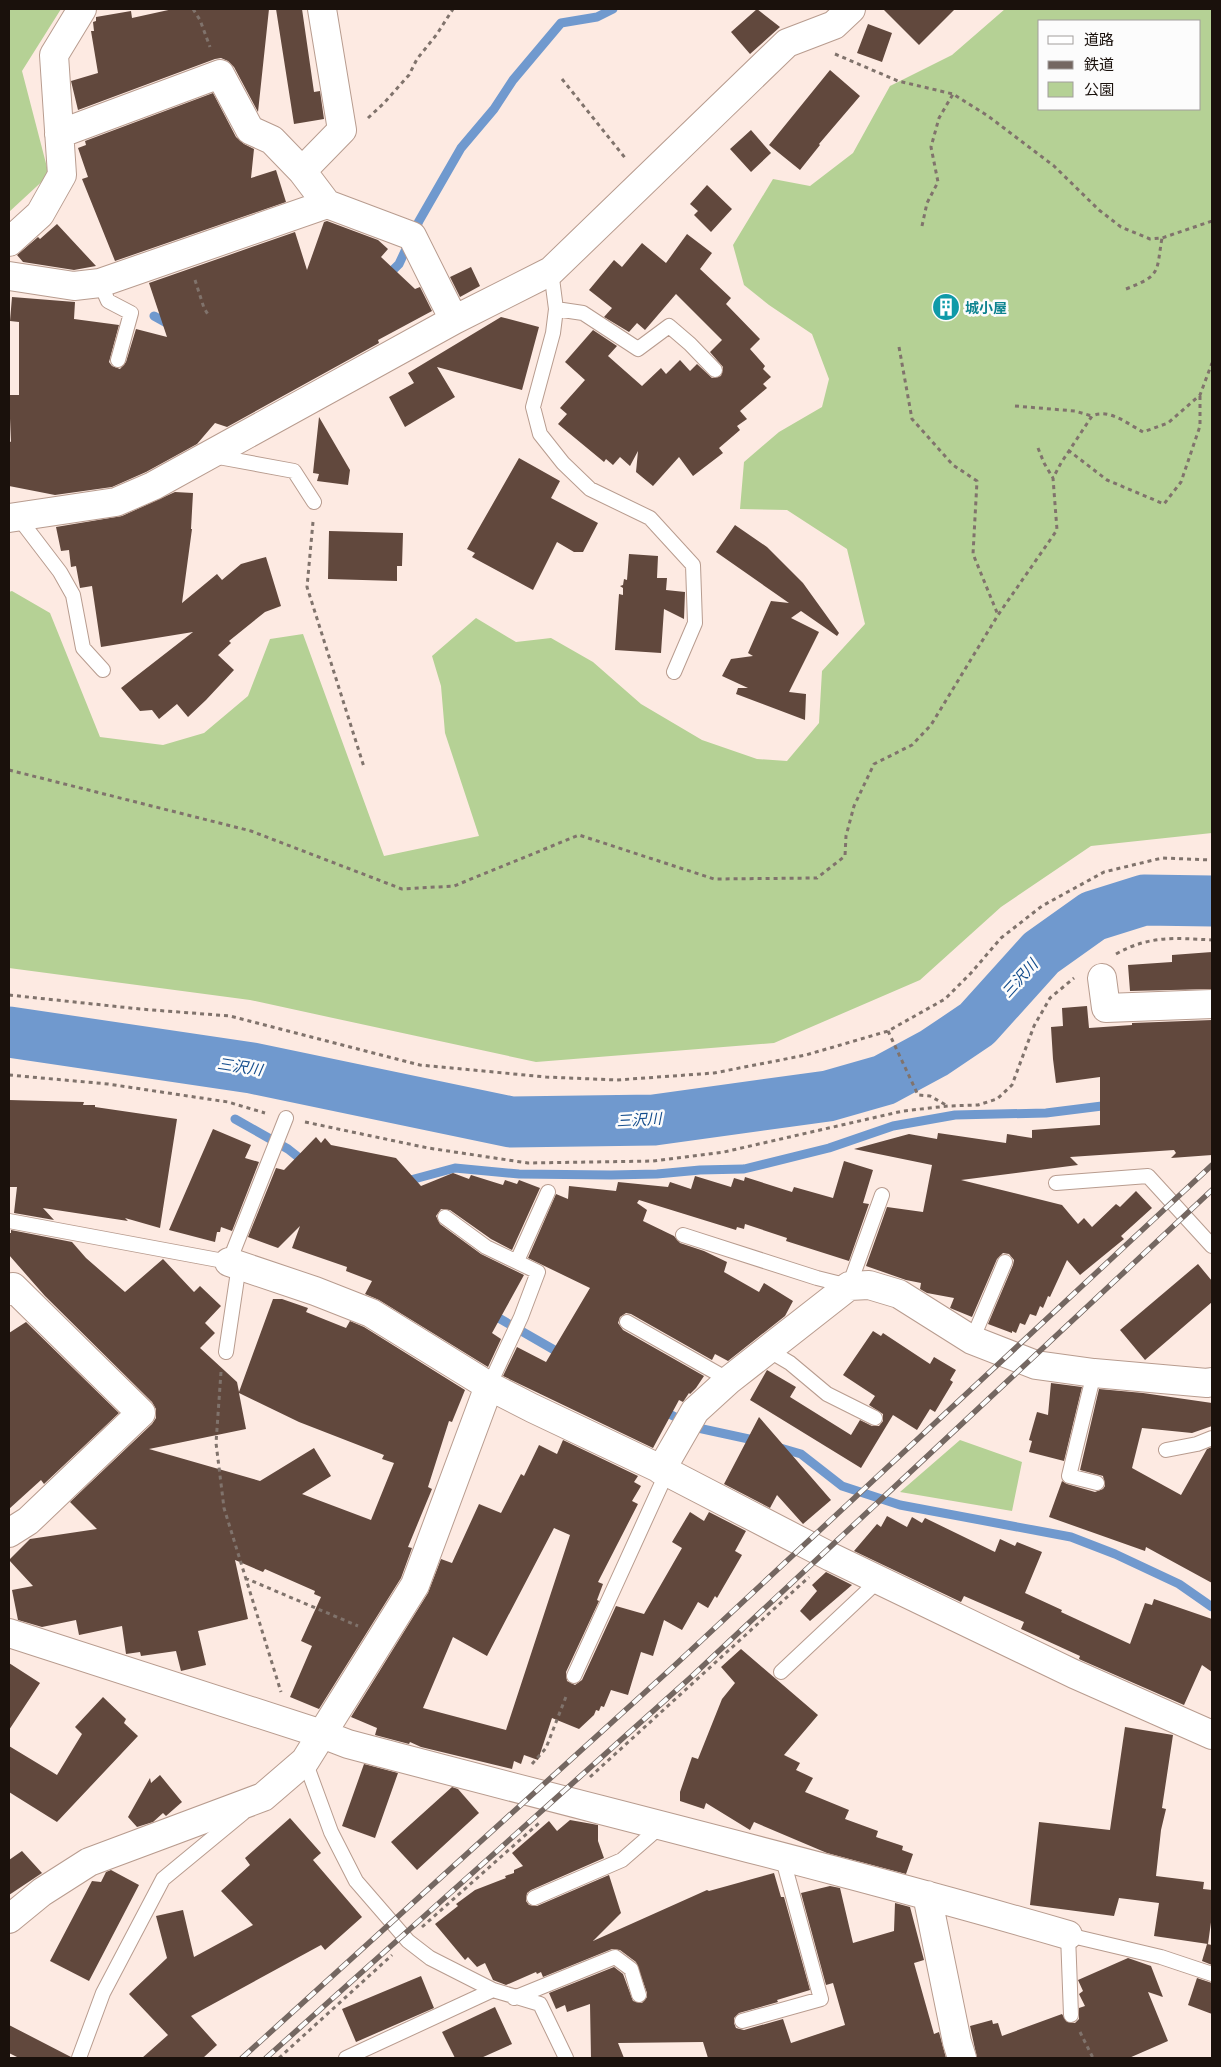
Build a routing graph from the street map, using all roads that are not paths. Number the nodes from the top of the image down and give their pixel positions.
1 (82, 9) edge
2 (322, 9) edge
3 (851, 9) edge
4 (59, 134) junction
5 (302, 171) junction
6 (327, 204) junction
7 (9, 242) edge
8 (551, 271) junction
9 (9, 276) edge
10 (100, 282) junction
11 (556, 308) junction
12 (454, 320) junction
13 (118, 360) dead end
14 (715, 370) dead end
15 (208, 455) junction
16 (314, 502) road end
17 (13, 518) edge
18 (103, 670) dead end
19 (674, 672) dead end
20 (1097, 970) road end
21 (1212, 1004) edge
22 (286, 1118) road end
23 (1056, 1182) dead end
24 (548, 1192) dead end
25 (882, 1195) dead end
26 (445, 1216) dead end
27 (9, 1221) edge
28 (683, 1235) dead end
29 (1212, 1246) edge
30 (517, 1261) junction
31 (1005, 1262) dead end
32 (234, 1264) junction
33 (849, 1286) junction
34 (9, 1291) edge
35 (627, 1322) dead end
36 (972, 1340) junction
37 (768, 1350) junction
38 (226, 1352) road end
39 (1094, 1373) junction
40 (729, 1380) junction
41 (1212, 1382) edge
42 (490, 1386) junction
43 (875, 1418) dead end
44 (1212, 1438) edge
45 (1166, 1450) dead end
46 (664, 1471) junction
47 (1096, 1483) dead end
48 (9, 1533) edge
49 (880, 1579) junction
50 (9, 1633) edge
51 (781, 1672) dead end
52 (574, 1676) road end
53 (322, 1734) junction
54 (1212, 1735) edge
55 (305, 1761) junction
56 (263, 1797) junction
57 (661, 1826) junction
58 (782, 1856) junction
59 (927, 1895) junction
60 (534, 1898) dead end
61 (9, 1919) edge
62 (1068, 1935) junction
63 (1212, 1974) edge
64 (493, 1990) junction
65 (639, 1995) dead end
66 (514, 1998) junction
67 (1071, 2014) road end
68 (742, 2021) dead end
69 (79, 2058) edge
70 (346, 2058) edge
71 (566, 2058) edge
72 (962, 2058) edge

1 - 4 street
2 - 5 street
3 - 8 street
4 - 5 street
4 - 7 street
5 - 6 street
6 - 10 street
6 - 12 street
8 - 11 lane
8 - 12 street
9 - 10 street
10 - 13 lane
11 - 14 lane
11 - 19 lane
12 - 15 street
15 - 16 lane
15 - 17 street
17 - 18 lane
20 - 21 street
22 - 32 lane
23 - 29 lane
24 - 30 lane
25 - 33 lane
26 - 30 lane
27 - 32 lane
28 - 33 lane
30 - 42 lane
31 - 36 lane
32 - 38 lane
32 - 42 street
33 - 36 street
33 - 37 street
34 - 48 street
35 - 40 lane
36 - 39 street
37 - 40 street
37 - 43 lane
39 - 41 street
39 - 47 lane
40 - 46 street
42 - 46 street
42 - 53 street
44 - 45 lane
46 - 49 street
46 - 52 lane
49 - 51 lane
49 - 54 street
50 - 53 street
53 - 55 street
53 - 57 street
55 - 56 street
55 - 64 lane
56 - 61 street
56 - 69 lane
57 - 58 street
57 - 60 lane
58 - 59 street
58 - 68 lane
59 - 62 street
59 - 72 street
62 - 63 lane
62 - 67 lane
64 - 66 lane
64 - 70 lane
65 - 66 lane
66 - 71 lane

